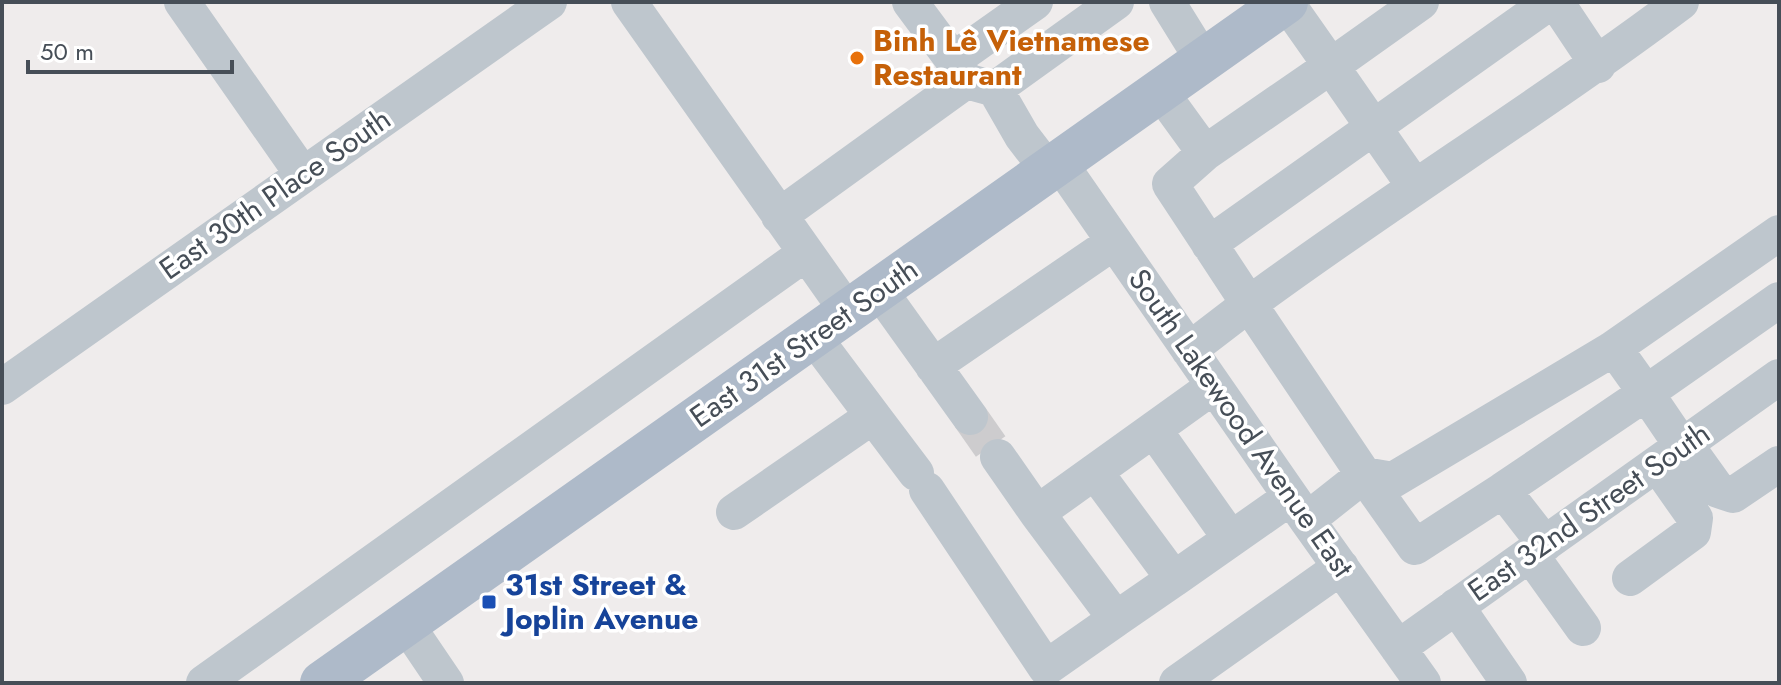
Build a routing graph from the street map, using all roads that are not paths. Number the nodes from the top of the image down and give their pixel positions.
1 (182, 2) edge
2 (549, 2) edge
3 (629, 2) edge
4 (910, 2) edge
5 (1035, 2) edge
6 (1116, 2) edge
7 (1167, 2) edge
8 (1421, 2) edge
9 (1550, 2) edge
10 (1556, 2) edge
11 (1681, 2) edge
12 (1265, 8) edge
13 (1203, 60) junction
14 (1598, 65) junction
15 (1331, 66) junction
16 (972, 77) junction
17 (1160, 91) junction
18 (1373, 127) junction
19 (1205, 153) junction
20 (1054, 166) junction
21 (303, 175) junction
22 (1415, 187) junction
23 (779, 216) junction
24 (1779, 233) edge
25 (1114, 242) junction
26 (1209, 244) junction
27 (806, 253) junction
28 (1779, 300) edge
29 (1249, 304) junction
30 (846, 313) junction
31 (1614, 348) junction
32 (1189, 350) junction
33 (933, 366) junction
34 (1779, 377) edge
35 (1214, 386) junction
36 (2, 387) edge
37 (1646, 393) junction
38 (873, 416) junction
39 (970, 417) tunnel mouth
40 (1154, 430) junction
41 (1675, 451) junction
42 (998, 457) tunnel mouth
43 (1779, 464) edge
44 (1095, 472) junction
45 (1364, 475) junction
46 (1503, 490) junction
47 (1299, 508) junction
48 (734, 512) dead end
49 (1037, 513) junction
50 (1231, 539) junction
51 (1538, 549) junction
52 (1341, 567) junction
53 (1630, 578) dead end
54 (1174, 579) junction
55 (1456, 606) junction
56 (1116, 619) junction
57 (406, 624) junction
58 (1583, 628) dead end
59 (1398, 648) junction
60 (204, 683) edge
61 (322, 683) edge
62 (446, 683) edge
63 (1177, 683) edge
64 (1423, 683) edge
65 (1509, 683) edge

1 - 21 street
2 - 21 street, East 30th Place South
3 - 23 street
4 - 16 street, South Lakewood Avenue East
5 - 16 street
6 - 16 street
7 - 13 street
8 - 15 street
9 - 18 street
10 - 14 street
11 - 14 street
12 - 13 main road, East 31st Street South
12 - 15 street
13 - 17 main road, East 31st Street South
14 - 22 street
15 - 18 street
15 - 19 street
16 - 20 street, South Lakewood Avenue East
16 - 23 street
17 - 19 street
17 - 20 main road, East 31st Street South
18 - 22 street
18 - 26 street
19 - 26 street
20 - 25 street, South Lakewood Avenue East
20 - 30 main road, East 31st Street South
21 - 36 street, East 30th Place South
22 - 29 street
23 - 27 street
24 - 31 street
25 - 32 street, South Lakewood Avenue East
25 - 33 street
26 - 29 street
27 - 30 street
27 - 60 street
28 - 37 street
29 - 32 street
29 - 45 street
30 - 33 street
30 - 38 street
30 - 57 main road, East 31st Street South
31 - 37 street
31 - 45 street
32 - 35 street, South Lakewood Avenue East
33 - 39 street
34 - 41 street, East 32nd Street South
35 - 40 street
35 - 47 street, South Lakewood Avenue East
37 - 41 street
37 - 46 street
38 - 48 street
38 - 56 street
40 - 44 street
40 - 50 street
41 - 43 street
41 - 51 street, East 32nd Street South
41 - 53 street
42 - 49 street
44 - 49 street
44 - 54 street
45 - 46 street
45 - 47 street
46 - 51 street
47 - 50 street
47 - 52 street, South Lakewood Avenue East
49 - 56 street
50 - 54 street
51 - 55 street, East 32nd Street South
51 - 58 street
52 - 59 street, South Lakewood Avenue East
52 - 63 street
54 - 56 street
55 - 59 street, East 32nd Street South
55 - 65 street
57 - 61 main road, East 31st Street South
57 - 62 street
59 - 64 street, South Lakewood Avenue East

